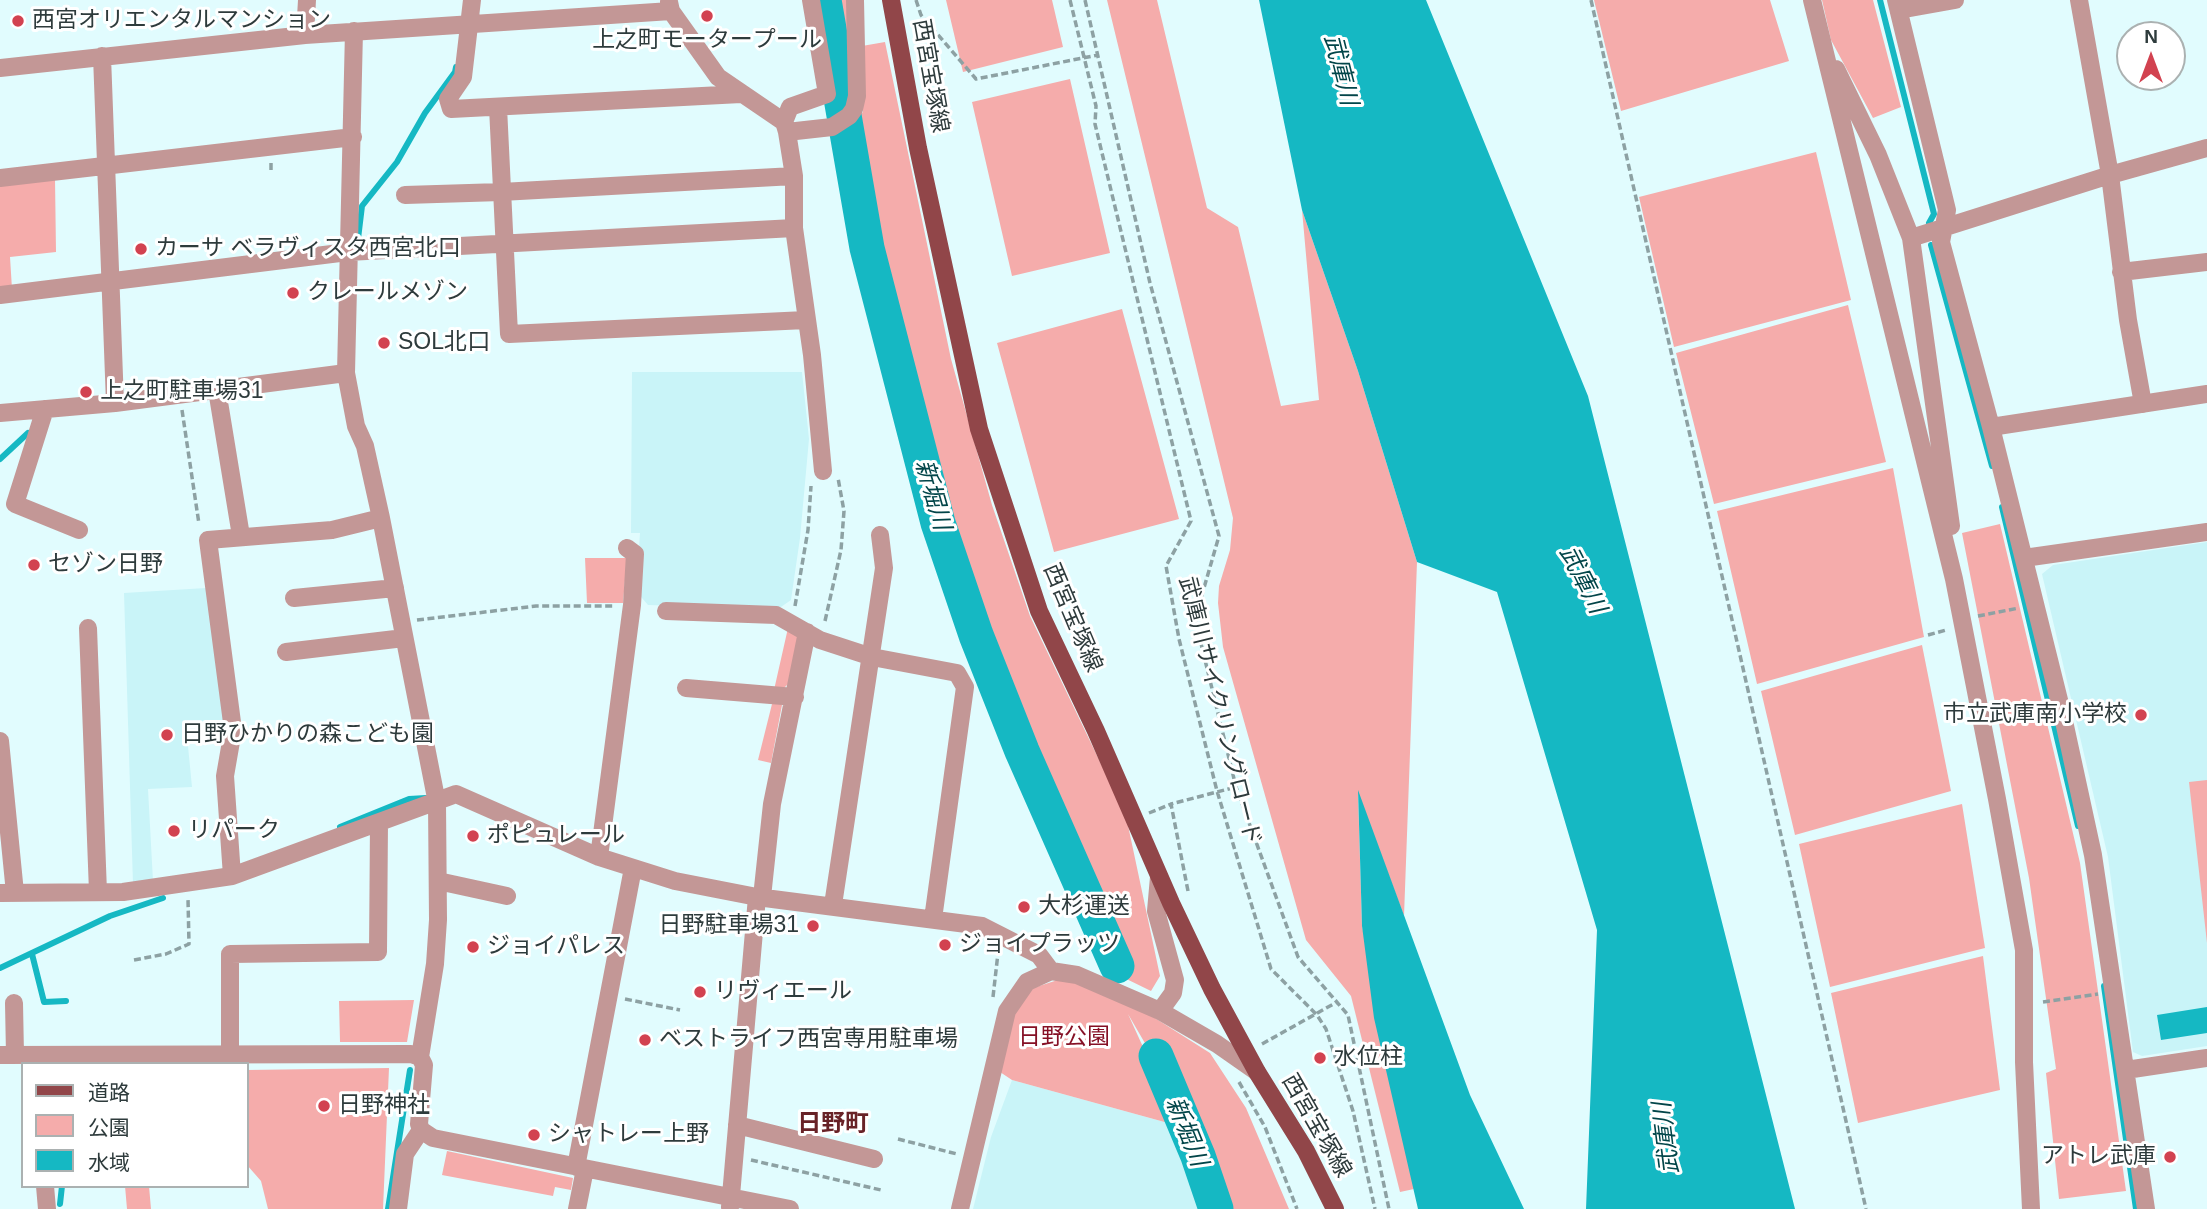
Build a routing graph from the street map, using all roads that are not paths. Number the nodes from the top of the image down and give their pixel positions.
1 (307, 0) edge
2 (472, 0) edge
3 (811, 0) edge
4 (855, 0) edge
5 (891, 0) edge
6 (1812, 0) edge
7 (1955, 0) edge
8 (2079, 0) edge
9 (1898, 5) edge
10 (670, 6) edge
11 (470, 24) junction
12 (305, 31) junction
13 (354, 31) junction
14 (1823, 45) junction
15 (103, 57) junction
16 (0, 68) edge
17 (741, 94) junction
18 (498, 107) junction
19 (786, 127) junction
20 (353, 137) junction
21 (2207, 148) edge
22 (107, 166) junction
23 (2109, 175) junction
24 (794, 176) junction
25 (0, 178) edge
26 (501, 192) junction
27 (405, 195) dead end
28 (794, 228) junction
29 (1944, 228) junction
30 (1911, 238) junction
31 (504, 244) junction
32 (348, 252) junction
33 (2207, 262) edge
34 (2121, 272) junction
35 (111, 283) junction
36 (0, 295) edge
37 (806, 320) junction
38 (346, 373) junction
39 (216, 390) junction
40 (2207, 394) edge
41 (115, 403) junction
42 (2143, 404) junction
43 (45, 409) junction
44 (0, 414) edge
45 (1992, 427) junction
46 (823, 471) road end
47 (381, 518) junction
48 (79, 530) dead end
49 (2207, 532) edge
50 (880, 535) dead end
51 (241, 536) junction
52 (627, 548) dead end
53 (2024, 558) junction
54 (1954, 579) junction
55 (395, 588) junction
56 (294, 598) dead end
57 (666, 611) dead end
58 (88, 628) dead end
59 (403, 630) junction
60 (807, 632) junction
61 (286, 652) dead end
62 (872, 657) junction
63 (687, 688) dead end
64 (795, 697) junction
65 (0, 741) edge
66 (437, 803) junction
67 (380, 822) junction
68 (599, 857) junction
69 (633, 868) junction
70 (232, 876) junction
71 (1159, 877) junction
72 (438, 881) junction
73 (98, 892) junction
74 (7, 893) edge
75 (508, 896) dead end
76 (759, 897) junction
77 (833, 905) junction
78 (933, 919) junction
79 (1051, 971) junction
80 (13, 1003) dead end
81 (1160, 1011) junction
82 (230, 1054) junction
83 (19, 1057) edge
84 (420, 1057) junction
85 (2207, 1058) edge
86 (2126, 1070) junction
87 (1257, 1072) junction
88 (737, 1125) junction
89 (421, 1130) junction
90 (874, 1159) dead end
91 (581, 1168) junction
92 (45, 1188) edge
93 (731, 1203) edge
94 (47, 1209) edge
95 (398, 1209) edge
96 (577, 1209) edge
97 (790, 1209) edge
98 (960, 1209) edge
99 (1335, 1209) edge
100 (2031, 1209) edge
101 (2146, 1209) edge

1 - 12 street
2 - 11 street
3 - 19 street
4 - 19 street
5 - 71 main road, 西宮宝塚線
6 - 14 street
7 - 9 street
8 - 23 street
9 - 29 street
10 - 11 street
10 - 17 street
11 - 13 street
11 - 18 street
12 - 13 street
12 - 15 street
13 - 20 street
14 - 30 street
14 - 54 street
15 - 16 street
15 - 22 street
17 - 18 street
17 - 19 street
18 - 26 street
19 - 24 street
20 - 22 street
20 - 32 street
21 - 23 street
22 - 25 street
22 - 35 street
23 - 29 street
23 - 34 street
24 - 26 street
24 - 28 street
26 - 27 street
26 - 31 street
28 - 31 street
28 - 37 street
29 - 30 street
29 - 45 street
30 - 54 street
31 - 32 street
31 - 37 street
32 - 35 street
32 - 38 street
33 - 34 street
34 - 42 street
35 - 36 street
35 - 41 street
37 - 46 street
38 - 39 street
38 - 47 street
39 - 41 street
39 - 51 street
40 - 42 street
41 - 43 street
42 - 45 street
43 - 44 street
43 - 48 street
45 - 53 street
47 - 51 street
47 - 55 street
49 - 53 street
50 - 62 street
51 - 70 street
52 - 68 street
53 - 86 street
54 - 100 street
55 - 56 street
55 - 59 street
57 - 60 street
58 - 73 street
59 - 61 street
59 - 66 street
60 - 62 street
60 - 64 street
62 - 77 street
62 - 78 street
63 - 64 street
64 - 76 street
65 - 74 street
66 - 67 street
66 - 68 street
66 - 72 street
67 - 70 street
67 - 82 street
68 - 69 street
69 - 76 street
69 - 91 street
70 - 73 street
71 - 81 street
71 - 87 main road, 西宮宝塚線
72 - 75 street
72 - 84 street
73 - 74 street
76 - 77 street
76 - 88 street
77 - 78 street
78 - 79 street
79 - 81 street
79 - 98 street
80 - 83 street
81 - 87 street
82 - 83 street
82 - 84 street
84 - 89 street
85 - 86 street
86 - 101 street
87 - 99 main road, 西宮宝塚線
88 - 90 street
88 - 93 street
89 - 91 street
89 - 95 street
91 - 93 street
91 - 96 street
92 - 94 street
93 - 97 street

